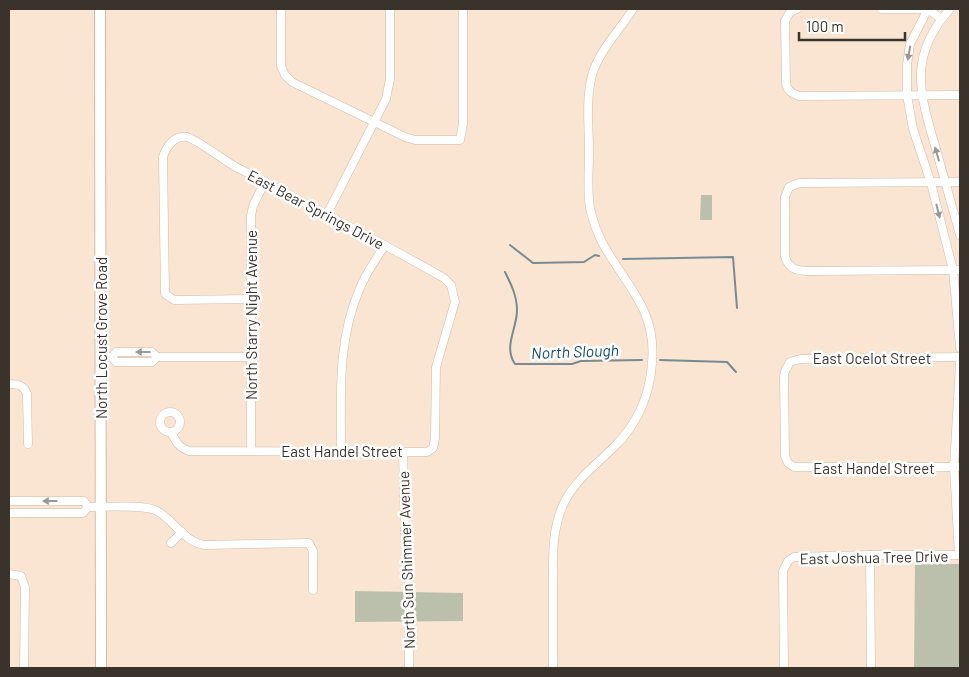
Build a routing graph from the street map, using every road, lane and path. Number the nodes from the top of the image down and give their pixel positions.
1 (100, 9) edge
2 (281, 9) edge
3 (390, 9) edge
4 (463, 9) edge
5 (633, 9) edge
6 (881, 9) edge
7 (928, 9) edge
8 (950, 9) edge
9 (793, 10) edge
10 (941, 20) junction
11 (907, 95) junction
12 (921, 95) junction
13 (960, 95) edge
14 (374, 123) junction
15 (265, 181) junction
16 (945, 182) junction
17 (960, 182) edge
18 (931, 183) junction
19 (327, 214) junction
20 (960, 235) edge
21 (385, 245) junction
22 (957, 270) edge
23 (251, 299) junction
24 (960, 348) edge
25 (107, 357) junction
26 (251, 357) junction
27 (960, 357) edge
28 (960, 363) edge
29 (9, 384) edge
30 (172, 432) dead end
31 (28, 444) dead end
32 (433, 448) joint
33 (251, 451) junction
34 (341, 451) junction
35 (403, 452) junction
36 (788, 463) joint
37 (957, 467) edge
38 (9, 501) edge
39 (88, 507) junction
40 (101, 507) junction
41 (9, 513) edge
42 (182, 532) junction
43 (171, 543) dead end
44 (870, 555) junction
45 (959, 555) edge
46 (9, 574) edge
47 (313, 590) dead end
48 (24, 668) edge
49 (101, 668) edge
50 (409, 668) edge
51 (553, 668) edge
52 (784, 668) edge
53 (871, 668) edge

1 - 25 main road, North Locust Grove Road
2 - 14 street
3 - 14 street
4 - 14 street
5 - 51 street
6 - 7 street
7 - 10 street
7 -> 11 street
8 - 10 street
9 - 11 street
10 - 12 street
11 - 12 street
11 - 18 street
12 - 13 street
16 -> 12 street
14 - 19 street
15 - 19 street, East Bear Springs Drive
15 - 23 street, North Starry Night Avenue
15 - 23 street, East Bear Springs Drive
16 - 17 street
16 - 18 street
16 - 20 street
18 -> 22 street
18 - 22 street
19 - 21 street, East Bear Springs Drive
21 - 32 street, East Bear Springs Drive
21 - 34 street
22 - 24 street
23 - 26 street, North Starry Night Avenue
25 - 26 street
25 - 40 main road, North Locust Grove Road
26 - 33 street, North Starry Night Avenue
27 - 36 street, East Ocelot Street
28 - 37 street
29 - 31 street
30 - 33 street, East Handel Street
32 - 35 street, East Handel Street
33 - 34 street, East Handel Street
34 - 35 street, East Handel Street
35 - 50 street, North Sun Shimmer Avenue
36 - 37 street, East Handel Street
37 - 45 street
39 -> 38 street
39 - 40 street
39 - 41 street
40 - 42 street
40 - 49 main road, North Locust Grove Road
42 - 43 street
42 - 47 street
44 - 45 street, East Joshua Tree Drive
44 - 52 street, East Joshua Tree Drive
44 - 53 street
46 - 48 street

